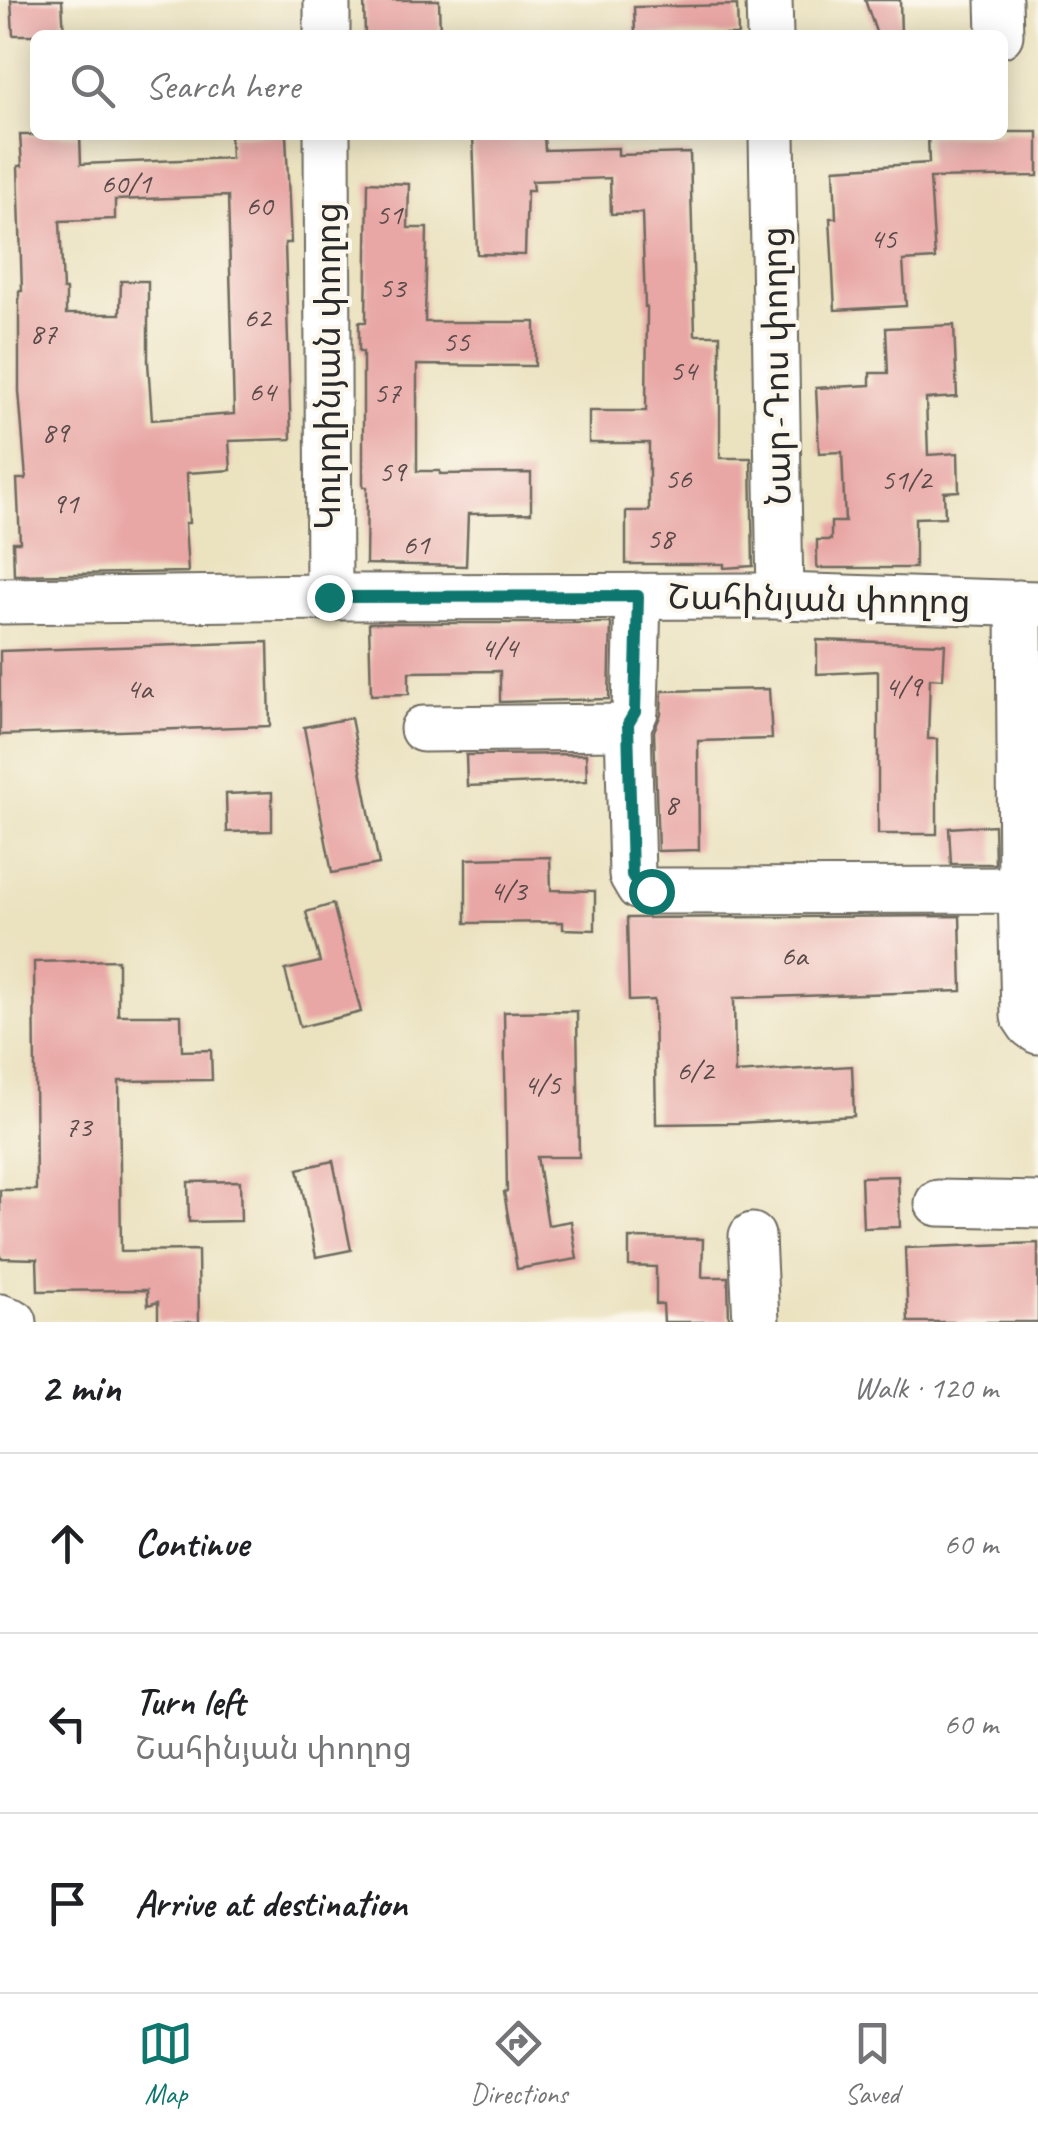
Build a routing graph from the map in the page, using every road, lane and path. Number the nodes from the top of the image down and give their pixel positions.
1 (327, 0) edge
2 (769, 0) edge
3 (1000, 0) edge
4 (327, 30) edge
5 (770, 30) edge
6 (1000, 30) edge
7 (328, 140) edge
8 (772, 140) edge
9 (638, 596) junction
10 (780, 596) junction
11 (329, 597) junction
12 (0, 601) edge
13 (1029, 604) edge
14 (628, 724) junction
15 (423, 728) dead end
16 (1020, 890) junction
17 (1038, 1031) edge
18 (938, 1203) dead end
19 (1038, 1205) edge
20 (752, 1236) dead end
21 (0, 1317) edge
22 (14, 1322) edge
23 (756, 1322) edge

1 - 4 street
2 - 5 street
3 - 6 street
7 - 11 street, Կուրղինյան փողոց
8 - 10 street, Նար-Դոս փողոց
9 - 10 street, Շահինյան փողոց
9 - 11 street, Շահինյան փողոց
9 - 14 street
10 - 13 street, Շահինյան փողոց
11 - 12 street, Շահինյան փողոց
13 - 16 street
14 - 15 street
14 - 16 street
16 - 17 street
18 - 19 street
20 - 23 street
21 - 22 street

